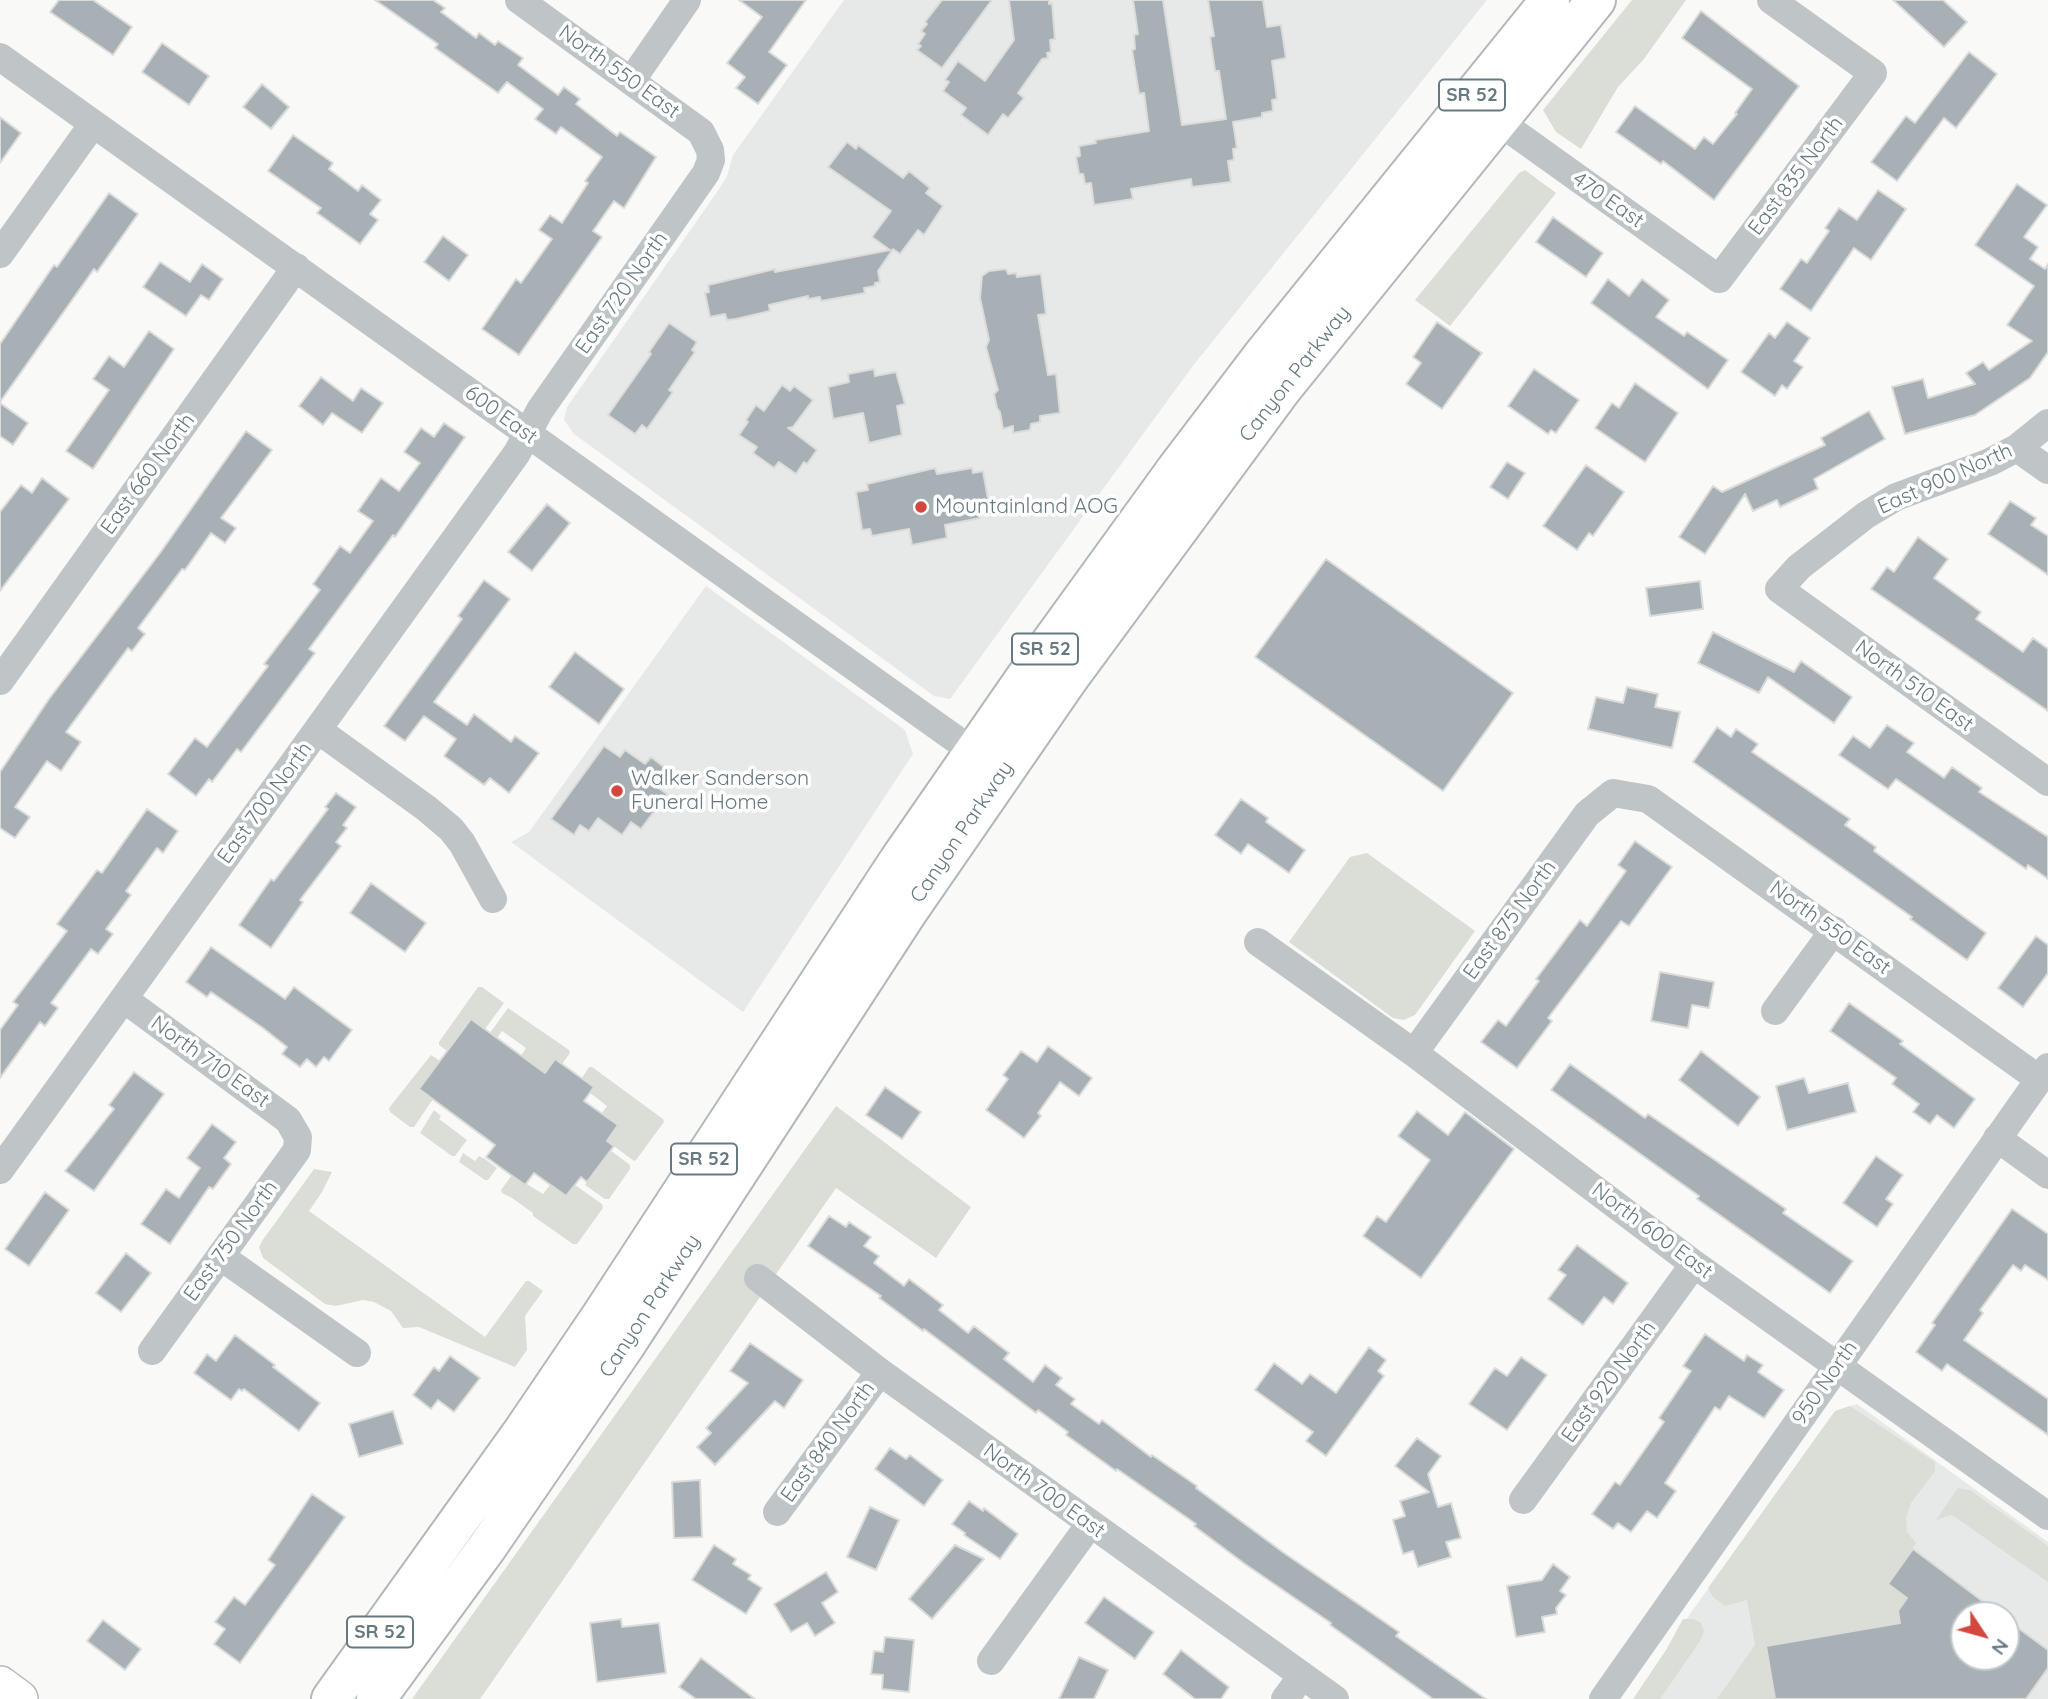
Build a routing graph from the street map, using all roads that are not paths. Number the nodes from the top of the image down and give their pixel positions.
1 (519, 0) edge
2 (687, 0) edge
3 (1550, 0) edge
4 (1595, 0) edge
5 (1772, 0) edge
6 (0, 57) edge
7 (631, 81) junction
8 (1498, 121) junction
9 (93, 124) junction
10 (710, 150) joint
11 (0, 254) edge
12 (296, 267) junction
13 (1719, 279) joint
14 (2048, 424) edge
15 (527, 434) junction
16 (2017, 448) junction
17 (2048, 470) edge
18 (1779, 589) joint
19 (0, 681) edge
20 (318, 730) junction
21 (988, 761) junction
22 (2048, 782) edge
23 (1613, 793) joint
24 (493, 899) dead end
25 (1834, 930) junction
26 (1258, 942) dead end
27 (124, 999) junction
28 (1775, 1011) dead end
29 (1414, 1053) junction
30 (2044, 1073) edge
31 (293, 1128) joint
32 (1997, 1138) junction
33 (0, 1170) edge
34 (2048, 1175) edge
35 (220, 1256) junction
36 (1694, 1264) junction
37 (758, 1278) dead end
38 (152, 1351) dead end
39 (356, 1353) dead end
40 (1836, 1366) junction
41 (880, 1372) junction
42 (1523, 1500) dead end
43 (777, 1512) dead end
44 (2048, 1516) edge
45 (1090, 1524) junction
46 (991, 1661) dead end
47 (1302, 1676) junction
48 (0, 1685) edge
49 (19, 1699) edge
50 (331, 1699) edge
51 (376, 1699) edge
52 (1285, 1699) edge
53 (1335, 1699) edge
54 (1603, 1699) edge

1 - 7 street, North 550 East
2 - 7 street
3 - 21 highway, Canyon Parkway / SR 52
4 - 8 highway, Canyon Parkway / SR 52
5 - 13 street, East 835 North
6 - 9 street, 600 East
7 - 10 street, North 550 East
8 - 13 street, 470 East
8 - 21 highway, Canyon Parkway / SR 52
9 - 11 street
9 - 12 street, 600 East
10 - 15 street, East 720 North
12 - 15 street, 600 East
12 - 19 street, East 660 North
14 - 16 street, East 900 North
15 - 20 street, East 700 North
15 - 21 street, 600 East
16 - 17 street
16 - 18 street, East 900 North
18 - 22 street, North 510 East
20 - 24 street
20 - 27 street, East 700 North
21 - 50 highway, Canyon Parkway / SR 52
21 - 51 highway, Canyon Parkway / SR 52
23 - 25 street, North 550 East
23 - 29 street, East 875 North
25 - 28 street
25 - 30 street, North 550 East
26 - 29 street, North 600 East
27 - 31 street, North 710 East
27 - 33 street, East 700 North
29 - 36 street, North 600 East
30 - 32 street, 950 North
31 - 35 street, East 750 North
32 - 34 street
32 - 40 street, 950 North
35 - 38 street, East 750 North
35 - 39 street
36 - 40 street, North 600 East
36 - 42 street, East 920 North
37 - 41 street, North 700 East
40 - 44 street, North 600 East
40 - 54 street, 950 North
41 - 43 street, East 840 North
41 - 45 street, North 700 East
45 - 46 street
45 - 47 street, North 700 East
47 - 52 street
47 - 53 street, North 700 East
48 - 49 main road

